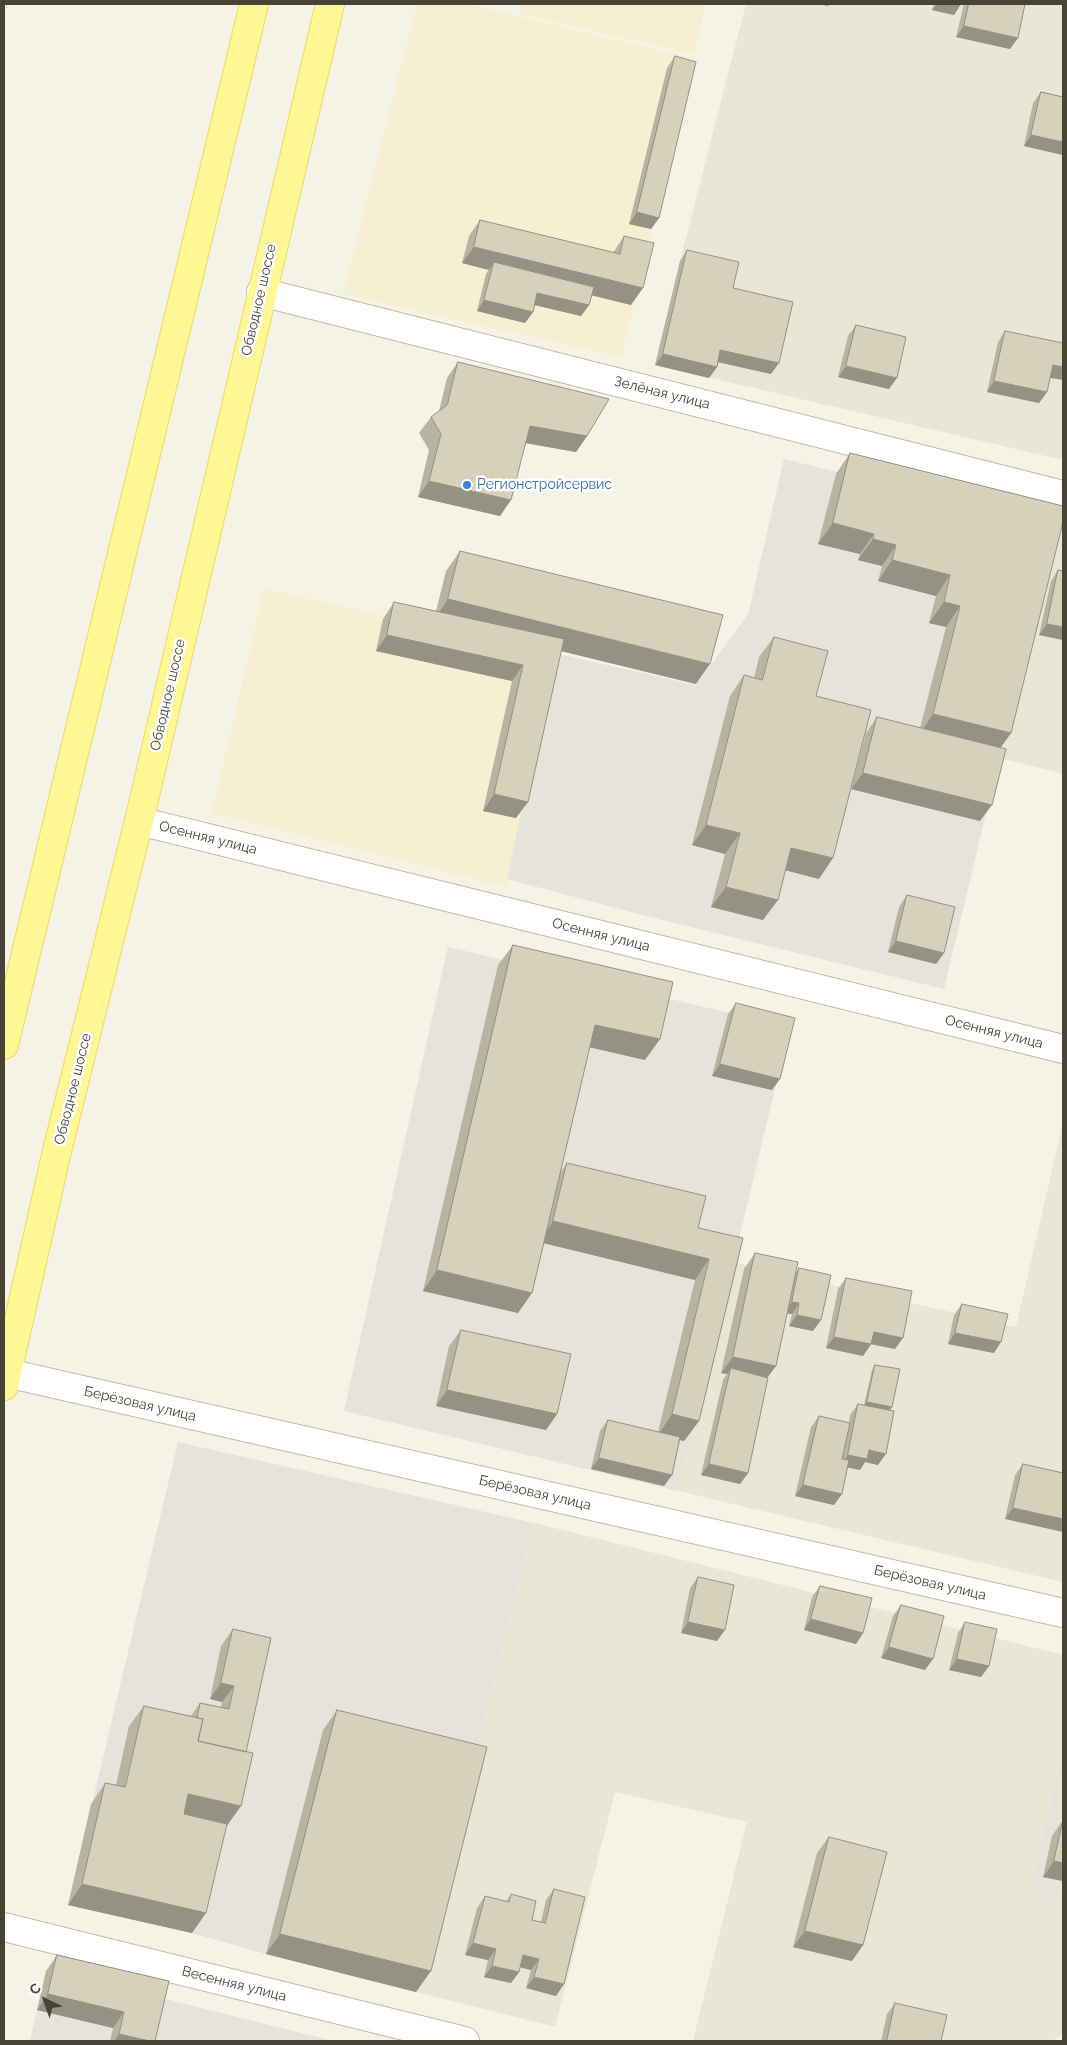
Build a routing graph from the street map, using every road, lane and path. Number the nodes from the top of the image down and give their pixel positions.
1 (254, 4) edge
2 (330, 4) edge
3 (261, 292) junction
4 (1063, 495) edge
5 (139, 821) junction
6 (4, 1045) edge
7 (1063, 1049) edge
8 (5, 1379) edge
9 (1063, 1613) edge
10 (4, 1927) edge
11 (465, 2041) edge

1 - 6 main road
2 - 3 main road, Обводное шоссе
3 - 4 street, Зелёная улица
3 - 5 main road, Обводное шоссе
5 - 7 street, Осенняя улица
5 - 8 main road, Обводное шоссе
8 - 9 street, Берёзовая улица
10 - 11 street, Весенняя улица

